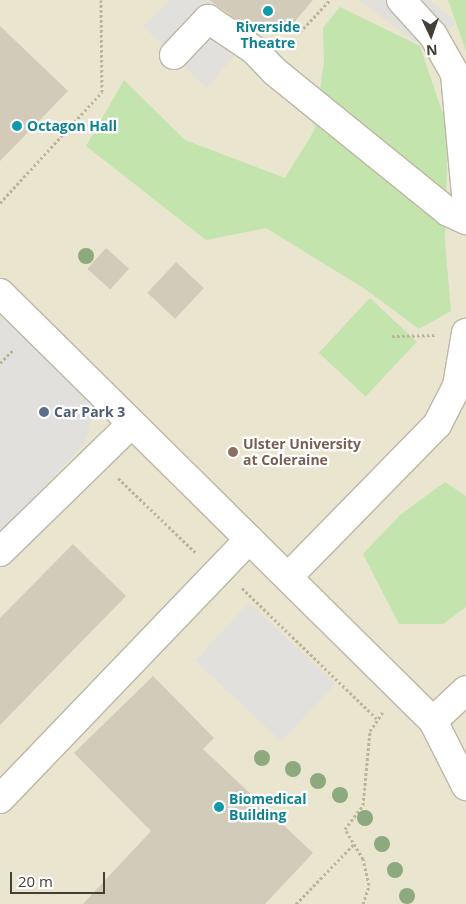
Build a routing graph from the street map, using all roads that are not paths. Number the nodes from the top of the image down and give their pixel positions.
1 (401, 0) edge
2 (174, 55) dead end
3 (466, 195) edge
4 (466, 220) edge
5 (0, 293) edge
6 (466, 334) edge
7 (130, 424) junction
8 (249, 539) junction
9 (0, 552) edge
10 (288, 577) junction
11 (466, 690) edge
12 (434, 721) junction
13 (466, 786) edge
14 (0, 799) edge

1 - 3 lane
2 - 4 lane
5 - 7 lane
6 - 10 lane
7 - 8 lane
7 - 9 lane
8 - 10 lane
8 - 14 lane
10 - 12 lane
11 - 12 lane
12 - 13 lane

